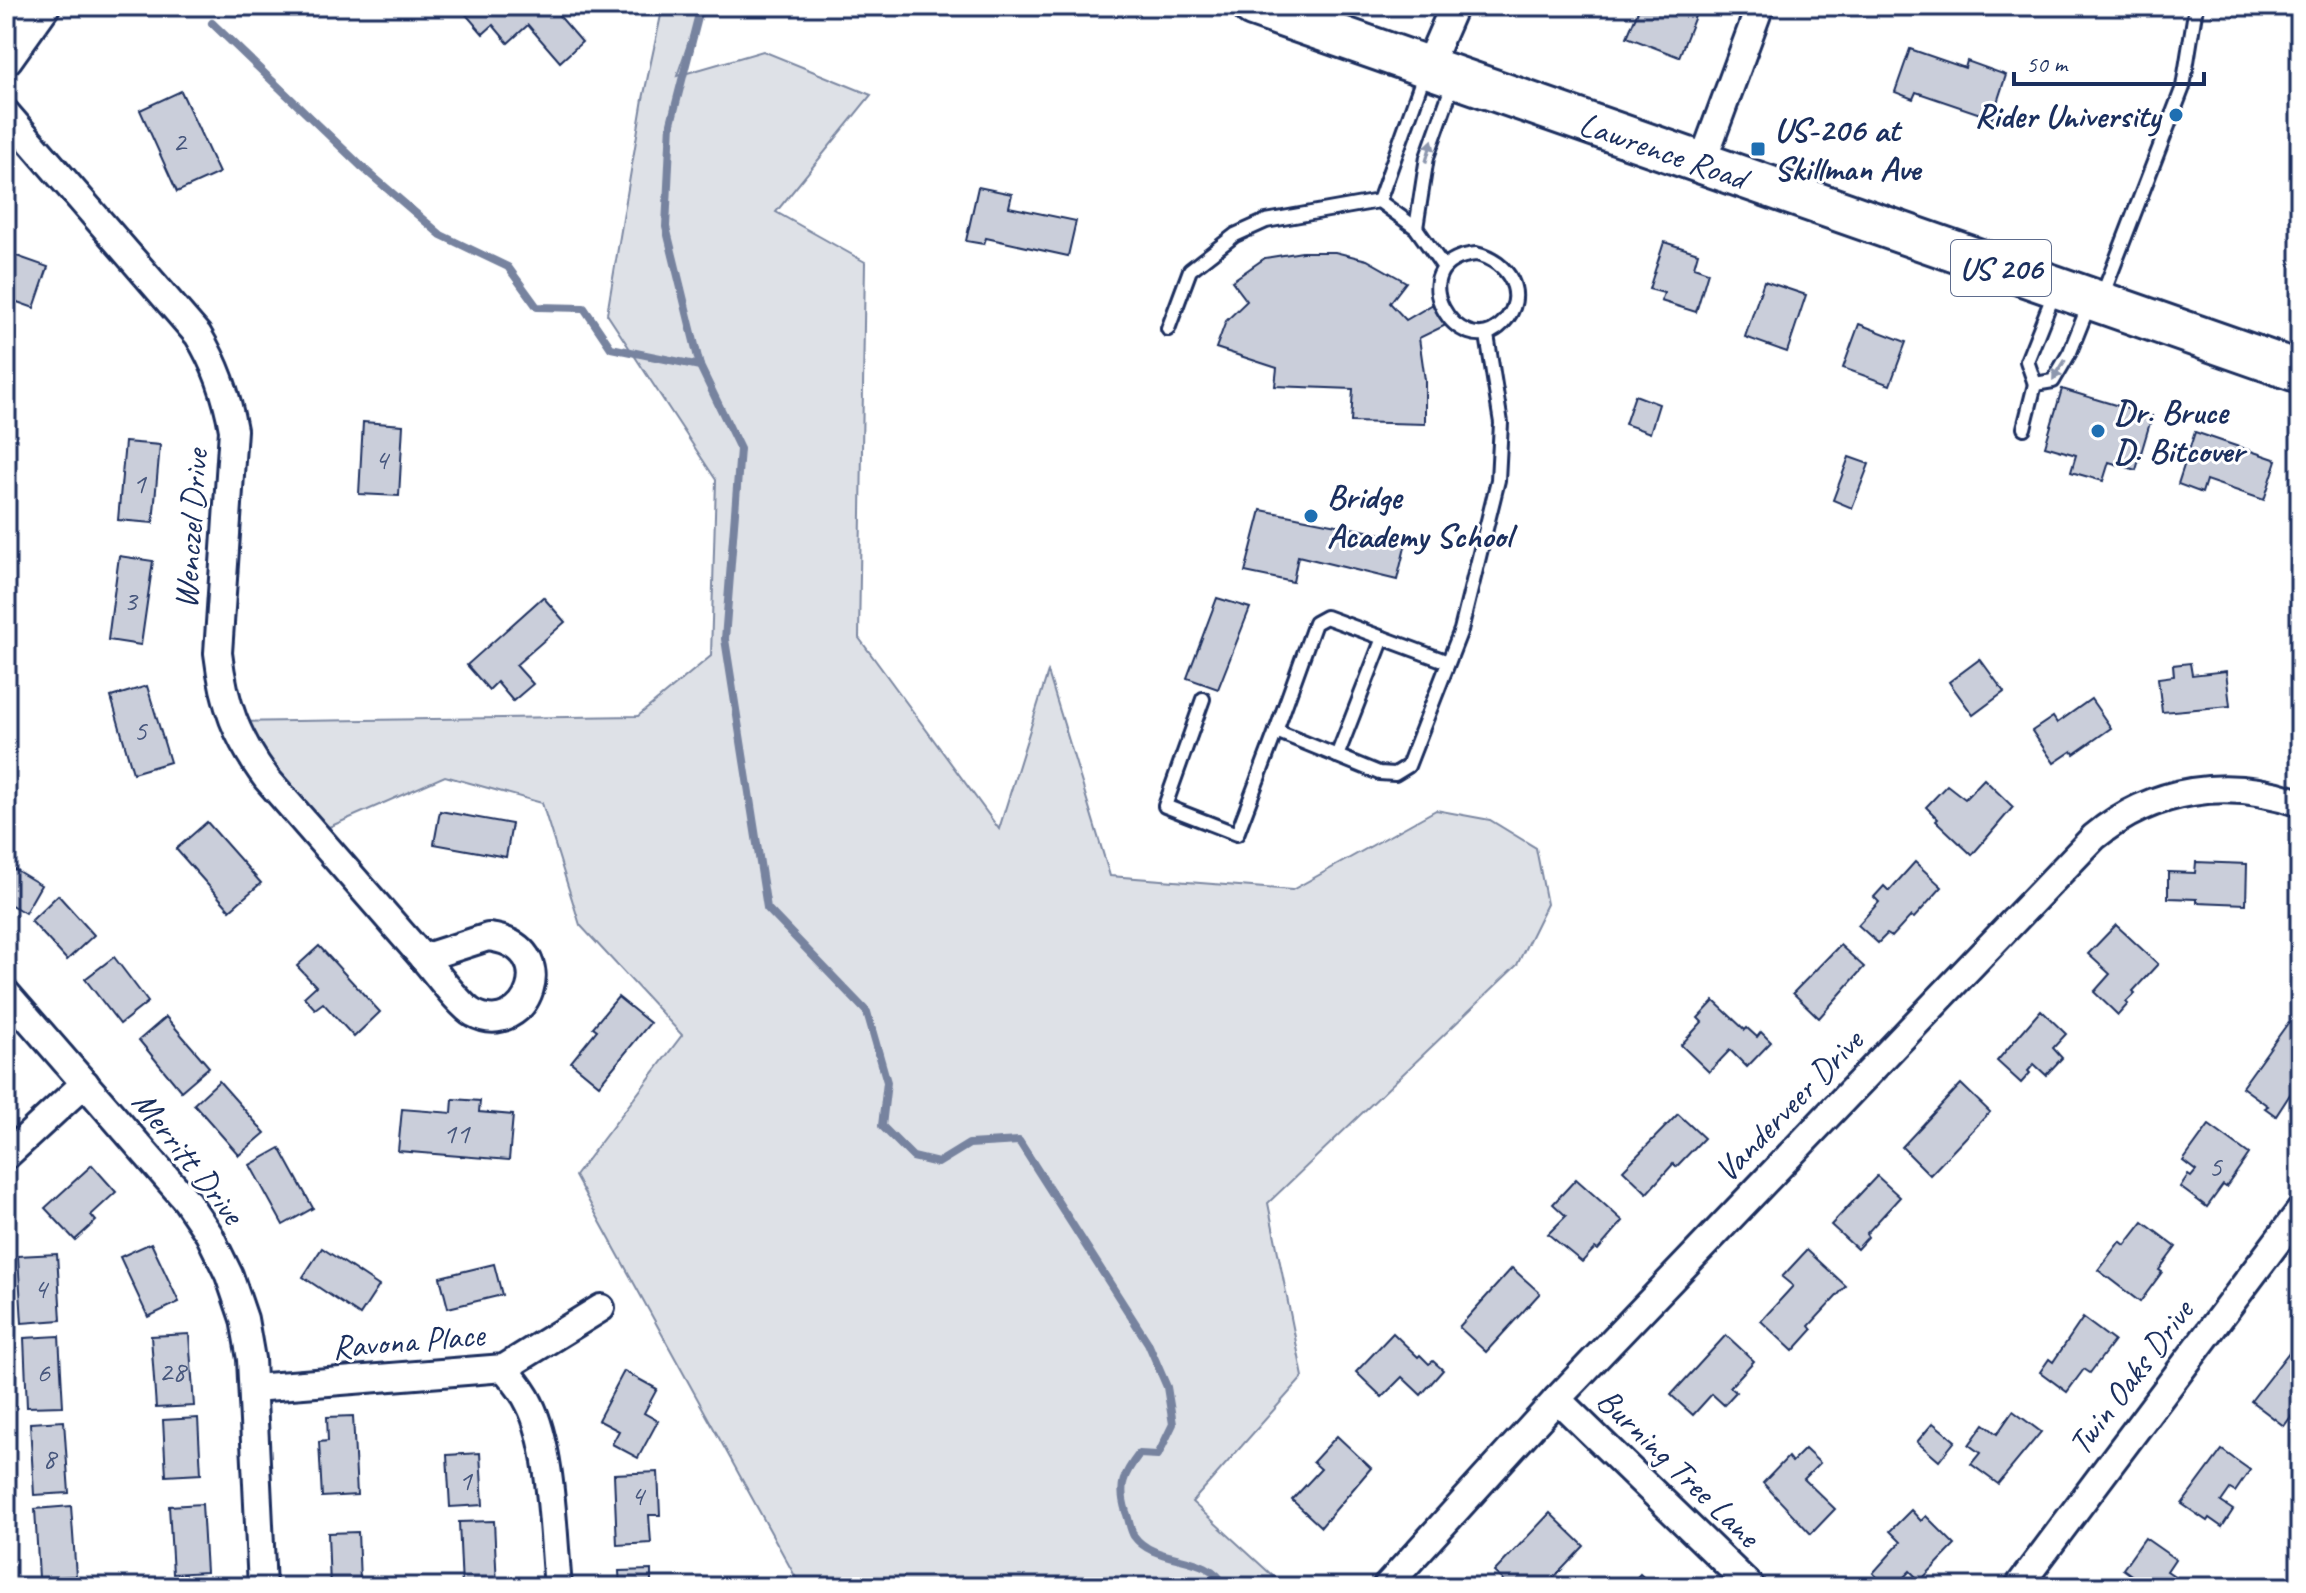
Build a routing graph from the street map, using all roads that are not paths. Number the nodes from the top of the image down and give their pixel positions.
1 (43, 6) edge
2 (1253, 6) edge
3 (1454, 6) edge
4 (1760, 6) edge
5 (2196, 6) edge
6 (6, 58) edge
7 (1441, 72) junction
8 (6, 113) edge
9 (1702, 163) junction
10 (1379, 201) junction
11 (1416, 228) junction
12 (1443, 266) junction
13 (2082, 296) junction
14 (1168, 329) dead end
15 (1487, 335) junction
16 (2300, 372) edge
17 (2035, 384) junction
18 (2024, 428) dead end
19 (1383, 638) junction
20 (1448, 662) junction
21 (1203, 699) dead end
22 (1276, 731) junction
23 (1337, 756) junction
24 (2300, 803) edge
25 (423, 958) dead end
26 (6, 993) edge
27 (85, 1083) junction
28 (6, 1156) edge
29 (2300, 1211) edge
30 (601, 1308) dead end
31 (504, 1368) junction
32 (253, 1388) junction
33 (1557, 1399) junction
34 (262, 1587) edge
35 (558, 1587) edge
36 (1386, 1587) edge
37 (1751, 1587) edge
38 (2018, 1587) edge

1 - 6 street
2 - 7 main road, Lawrence Road / US 206
3 - 7 street
4 - 9 street
5 - 13 lane
7 - 9 main road, Lawrence Road / US 206
7 - 10 lane
11 -> 7 lane
8 - 25 street, Wenczel Drive
9 - 13 main road, Lawrence Road / US 206
10 - 11 lane
10 - 14 lane
11 - 12 lane
12 - 15 lane
12 - 15 lane
13 - 16 main road, Lawrence Road / US 206
13 -> 17 lane
13 - 17 lane
15 - 20 lane
17 - 18 lane
19 - 20 lane
19 - 22 lane
19 - 23 lane
20 - 23 lane
21 - 22 lane
22 - 23 lane
24 - 33 street, Vanderveer Drive
26 - 27 street, Merritt Drive
27 - 28 street
27 - 32 street, Merritt Drive
29 - 38 street, Twin Oaks Drive
30 - 31 street, Ravona Place
31 - 32 street, Ravona Place
31 - 35 street
32 - 34 street, Merritt Drive
33 - 36 street, Vanderveer Drive
33 - 37 street, Burning Tree Lane

